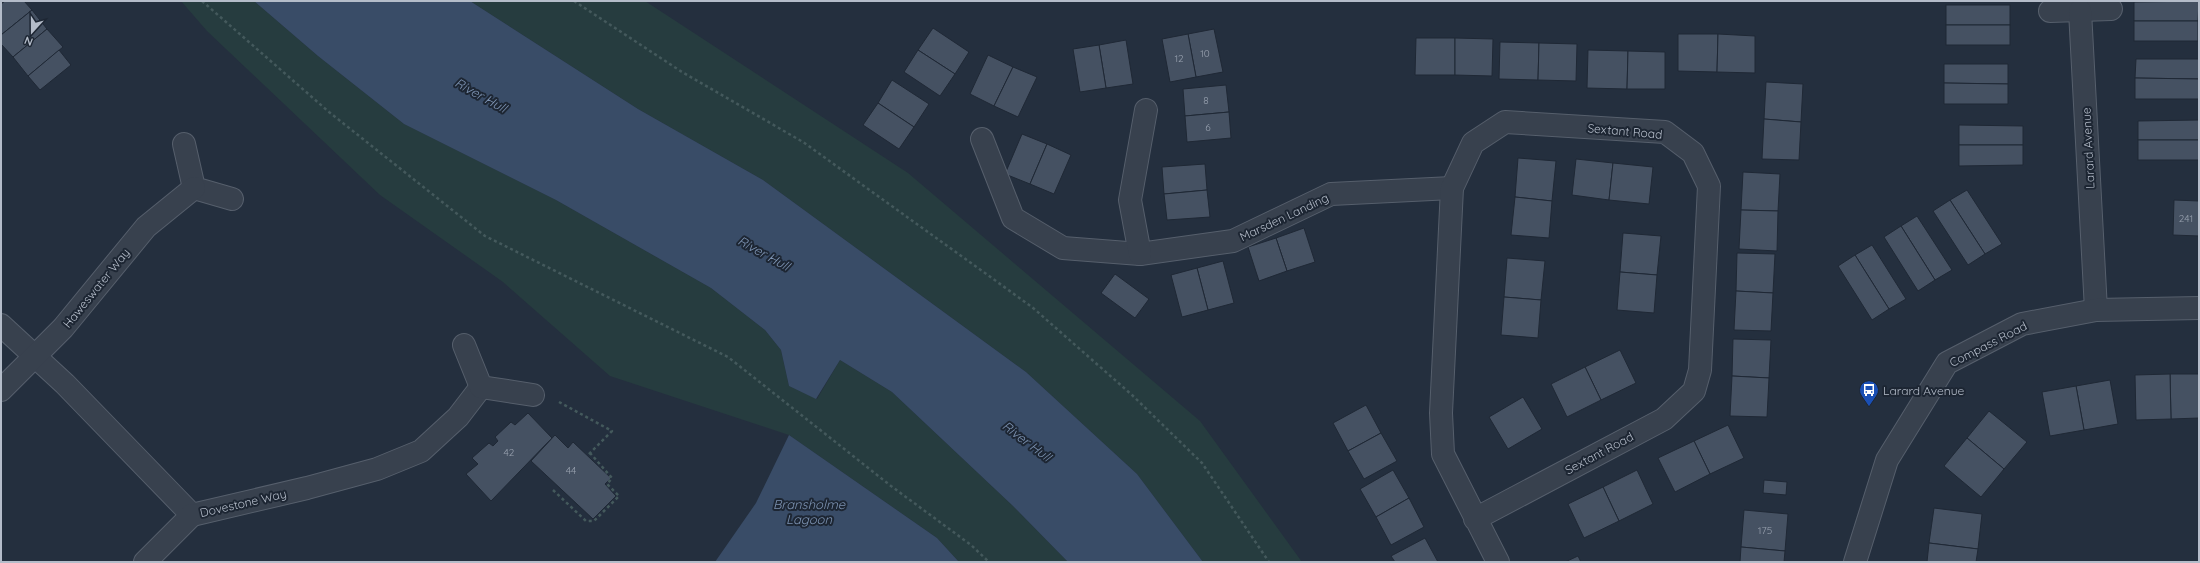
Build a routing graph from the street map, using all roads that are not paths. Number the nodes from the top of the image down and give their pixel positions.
1 (2111, 9) dead end
2 (2050, 11) dead end
3 (2080, 11) junction
4 (1146, 110) dead end
5 (982, 139) dead end
6 (184, 144) dead end
7 (194, 188) junction
8 (1452, 188) junction
9 (232, 199) dead end
10 (1140, 254) junction
11 (2199, 308) edge
12 (2096, 310) junction
13 (1, 325) edge
14 (464, 344) dead end
15 (35, 357) junction
16 (481, 387) junction
17 (1, 390) edge
18 (533, 395) dead end
19 (192, 515) junction
20 (1475, 519) junction
21 (146, 562) edge
22 (1498, 562) edge
23 (1855, 562) edge

1 - 3 street
2 - 3 street
3 - 12 street, Larard Avenue
4 - 10 street
5 - 10 street, Marsden Landing
6 - 7 street
7 - 9 street
7 - 15 street, Haweswater Way
8 - 10 street, Marsden Landing
8 - 20 street, Sextant Road
8 - 20 street, Sextant Road
11 - 12 street, Compass Road
12 - 23 street, Compass Road
13 - 15 street, Dovestone Way
14 - 16 street
15 - 17 street, Haweswater Way
15 - 19 street, Dovestone Way
16 - 18 street
16 - 19 street, Dovestone Way
19 - 21 street
20 - 22 street, Sextant Road

